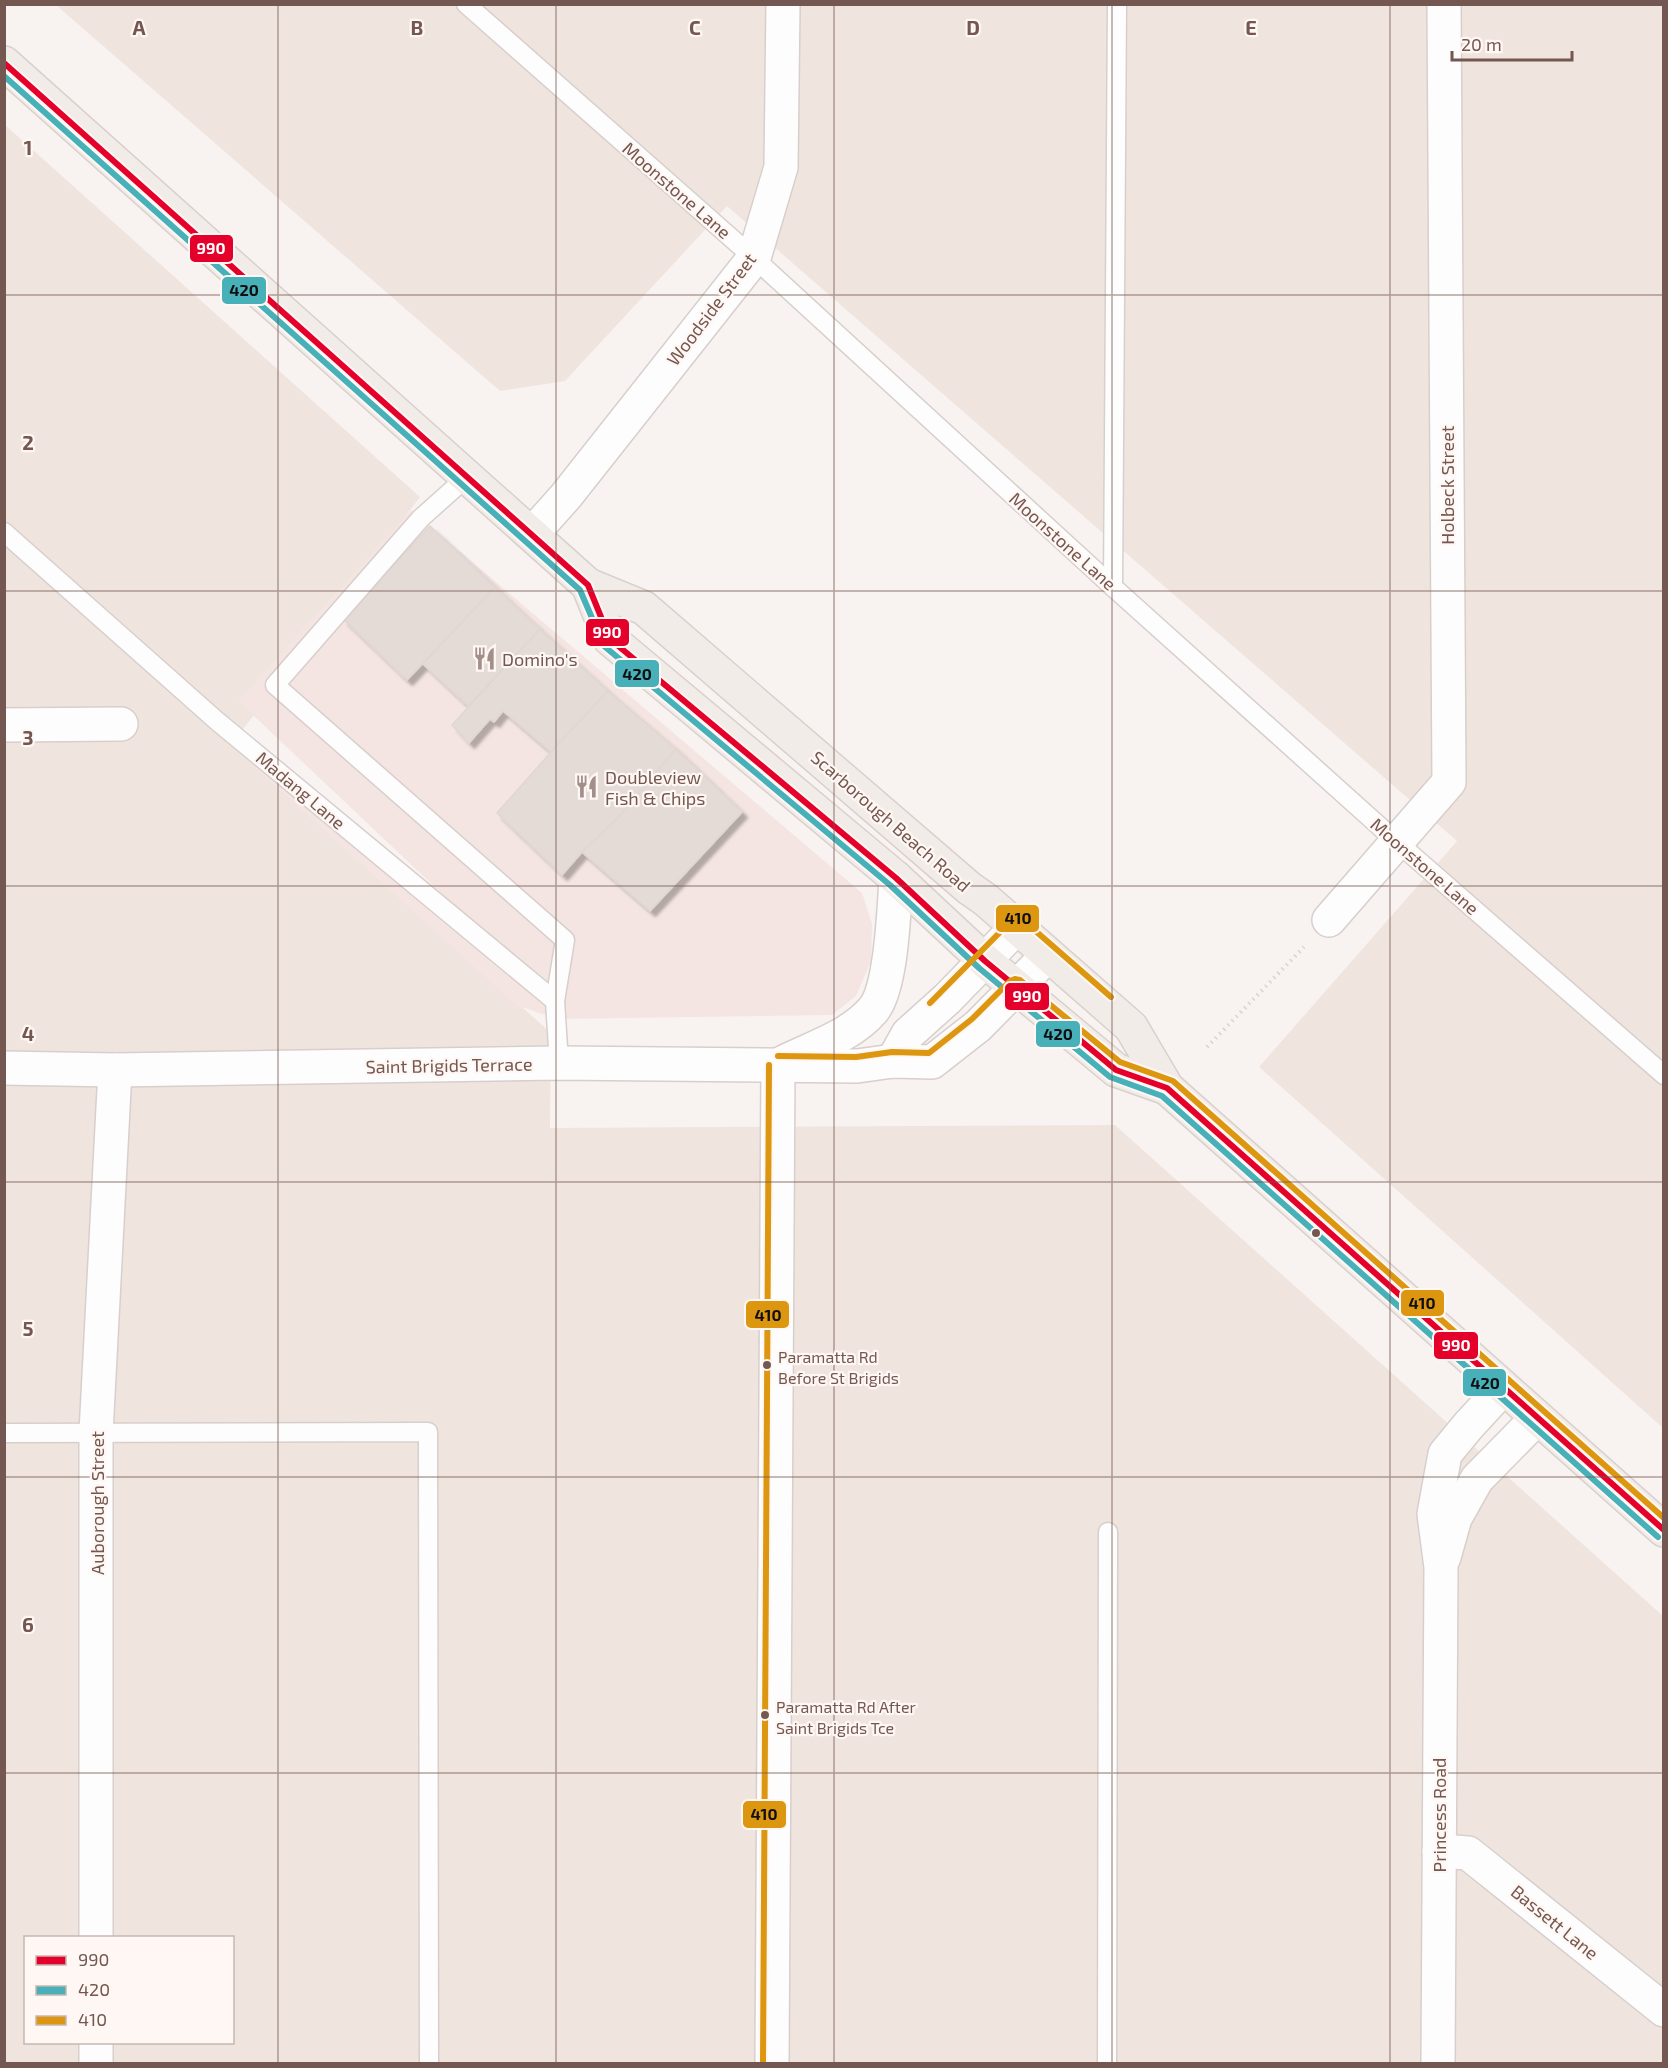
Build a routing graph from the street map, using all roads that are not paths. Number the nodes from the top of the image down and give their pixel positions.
1 (466, 4) edge
2 (783, 4) edge
3 (1118, 4) edge
4 (1444, 4) edge
5 (4, 63) edge
6 (754, 258) junction
7 (468, 476) junction
8 (4, 532) edge
9 (532, 534) junction
10 (588, 585) junction
11 (1113, 587) junction
12 (122, 724) dead end
13 (4, 726) edge
14 (1397, 842) junction
15 (896, 878) junction
16 (1329, 920) road end
17 (1017, 927) junction
18 (1048, 955) junction
19 (985, 961) junction
20 (1016, 988) junction
21 (555, 1001) junction
22 (893, 1061) junction
23 (559, 1063) junction
24 (777, 1065) junction
25 (4, 1068) edge
26 (115, 1070) junction
27 (1664, 1075) edge
28 (1167, 1088) junction
29 (1503, 1388) junction
30 (1537, 1418) junction
31 (4, 1433) edge
32 (96, 1433) junction
33 (1664, 1530) edge
34 (1108, 1532) dead end
35 (1441, 1567) junction
36 (1439, 1851) junction
37 (96, 1936) edge
38 (1664, 2010) edge
39 (96, 2044) edge
40 (96, 2064) edge
41 (429, 2064) edge
42 (772, 2064) edge
43 (1107, 2064) edge
44 (1438, 2064) edge

1 - 6 lane, Moonstone Lane
2 - 6 street, Woodside Street
3 - 11 lane
4 - 14 street, Holbeck Street
5 - 7 main road, Scarborough Beach Road
6 - 9 street, Woodside Street
6 - 11 lane, Moonstone Lane
7 - 9 main road, Scarborough Beach Road
7 - 21 lane
8 - 21 lane, Madang Lane
9 - 10 main road, Scarborough Beach Road
10 - 15 main road, Scarborough Beach Road
10 - 17 main road, Scarborough Beach Road
11 - 14 lane, Moonstone Lane
12 - 13 street
14 - 16 street, Holbeck Street
14 - 27 lane, Moonstone Lane
15 - 19 main road, Scarborough Beach Road
15 - 24 street
17 - 18 main road, Scarborough Beach Road
17 - 19 street
18 - 20 street, Saint Brigids Terrace
18 - 28 main road, Scarborough Beach Road
19 - 20 main road, Scarborough Beach Road
19 - 22 street
20 - 22 street, Saint Brigids Terrace
20 - 28 main road, Scarborough Beach Road
21 - 23 lane
22 - 24 street, Saint Brigids Terrace
23 - 24 street, Saint Brigids Terrace
23 - 26 street, Saint Brigids Terrace
24 - 42 street
25 - 26 street, Saint Brigids Terrace
26 - 32 street, Auborough Street
28 - 29 main road, Scarborough Beach Road
29 - 30 main road, Scarborough Beach Road
29 - 35 street, Princess Road
30 - 33 main road, Scarborough Beach Road
30 - 35 street, Princess Road
31 - 32 lane
32 - 37 street, Auborough Street
32 - 41 lane
34 - 43 lane
35 - 36 street, Princess Road
36 - 38 street, Bassett Lane
36 - 44 street, Princess Road
39 - 40 street

